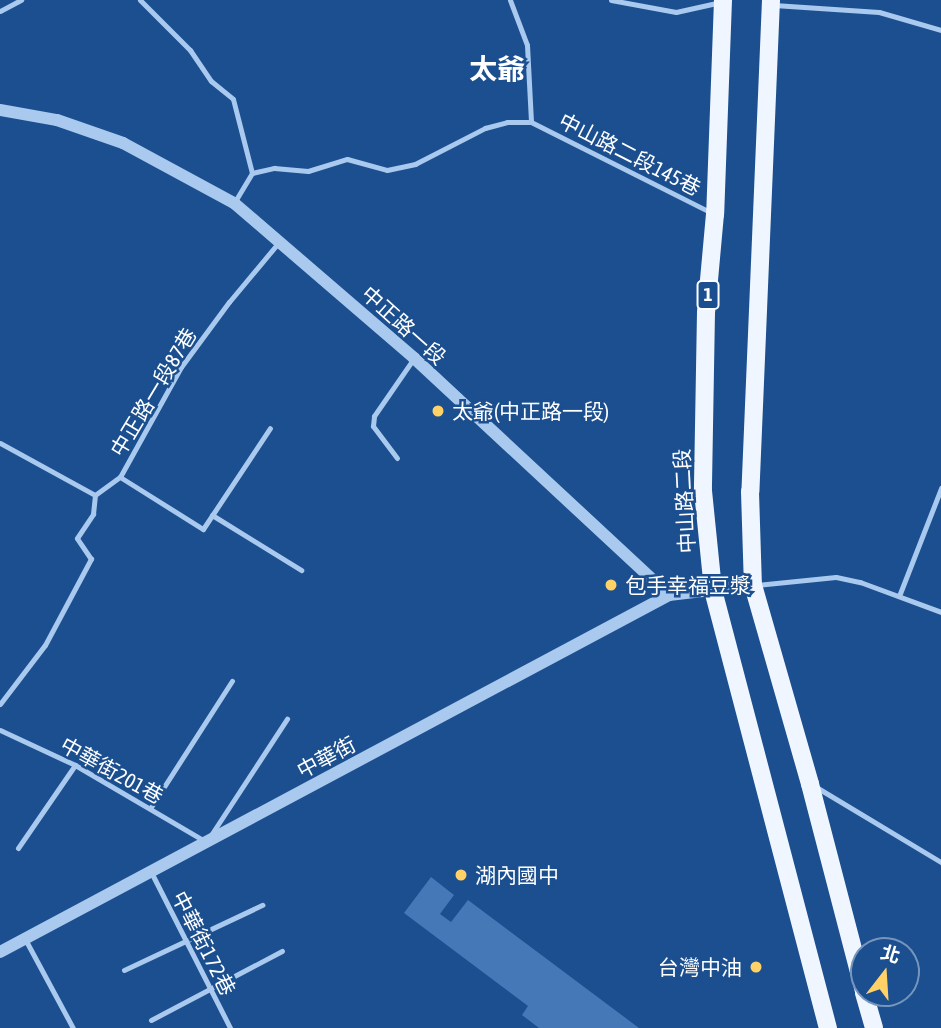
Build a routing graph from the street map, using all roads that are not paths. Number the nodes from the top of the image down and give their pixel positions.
1 (22, 0) edge
2 (140, 0) edge
3 (510, 0) edge
4 (611, 0) edge
5 (723, 1) edge
6 (771, 2) edge
7 (0, 11) edge
8 (941, 30) edge
9 (0, 110) edge
10 (531, 122) junction
11 (252, 173) junction
12 (233, 203) junction
13 (715, 214) junction
14 (281, 240) junction
15 (414, 358) junction
16 (270, 428) dead end
17 (0, 443) edge
18 (397, 458) dead end
19 (120, 477) junction
20 (941, 488) edge
21 (95, 495) junction
22 (212, 515) junction
23 (301, 570) dead end
24 (752, 585) junction
25 (713, 590) junction
26 (669, 595) junction
27 (899, 596) junction
28 (941, 612) edge
29 (232, 681) dead end
30 (0, 704) edge
31 (287, 719) dead end
32 (0, 730) edge
33 (75, 765) junction
34 (810, 784) junction
35 (151, 807) junction
36 (206, 843) junction
37 (18, 848) dead end
38 (941, 862) edge
39 (151, 872) junction
40 (262, 905) dead end
41 (850, 938) edge
42 (24, 939) junction
43 (186, 942) junction
44 (282, 951) dead end
45 (0, 952) edge
46 (124, 970) dead end
47 (211, 991) junction
48 (868, 1007) edge
49 (151, 1020) dead end
50 (73, 1028) edge
51 (230, 1028) edge
52 (828, 1028) edge
53 (873, 1028) edge

1 - 7 lane
2 - 11 lane
3 - 10 lane, 中山路二段145巷
4 - 5 lane
5 - 13 main road, 中山路二段 / 1
6 - 8 lane
6 - 24 main road
9 - 12 street, 中正路一段
10 - 11 lane
10 - 13 lane, 中山路二段145巷
11 - 12 lane
12 - 14 street, 中正路一段
13 - 25 main road, 中山路二段 / 1
14 - 15 street, 中正路一段
14 - 19 lane, 中正路一段87巷
15 - 18 lane
15 - 26 street, 中正路一段
16 - 22 lane
17 - 21 lane
19 - 21 lane, 中正路一段87巷
19 - 22 lane
20 - 27 lane
21 - 30 lane
22 - 23 lane
24 - 25 street
24 - 27 lane
24 - 34 main road
25 - 26 street
25 - 52 main road, 中山路二段 / 1
26 - 36 street, 中華街
27 - 28 lane
29 - 35 lane
31 - 36 lane
32 - 33 lane, 中華街201巷
33 - 35 lane, 中華街201巷
33 - 37 lane
34 - 38 lane
34 - 41 main road
35 - 36 lane, 中華街201巷
36 - 39 street, 中華街
39 - 42 street, 中華街
39 - 43 lane, 中華街172巷
40 - 43 lane
42 - 45 street, 中華街
42 - 50 lane
43 - 46 lane
43 - 47 lane, 中華街172巷
44 - 47 lane
47 - 49 lane
47 - 51 lane, 中華街172巷
48 - 53 main road

